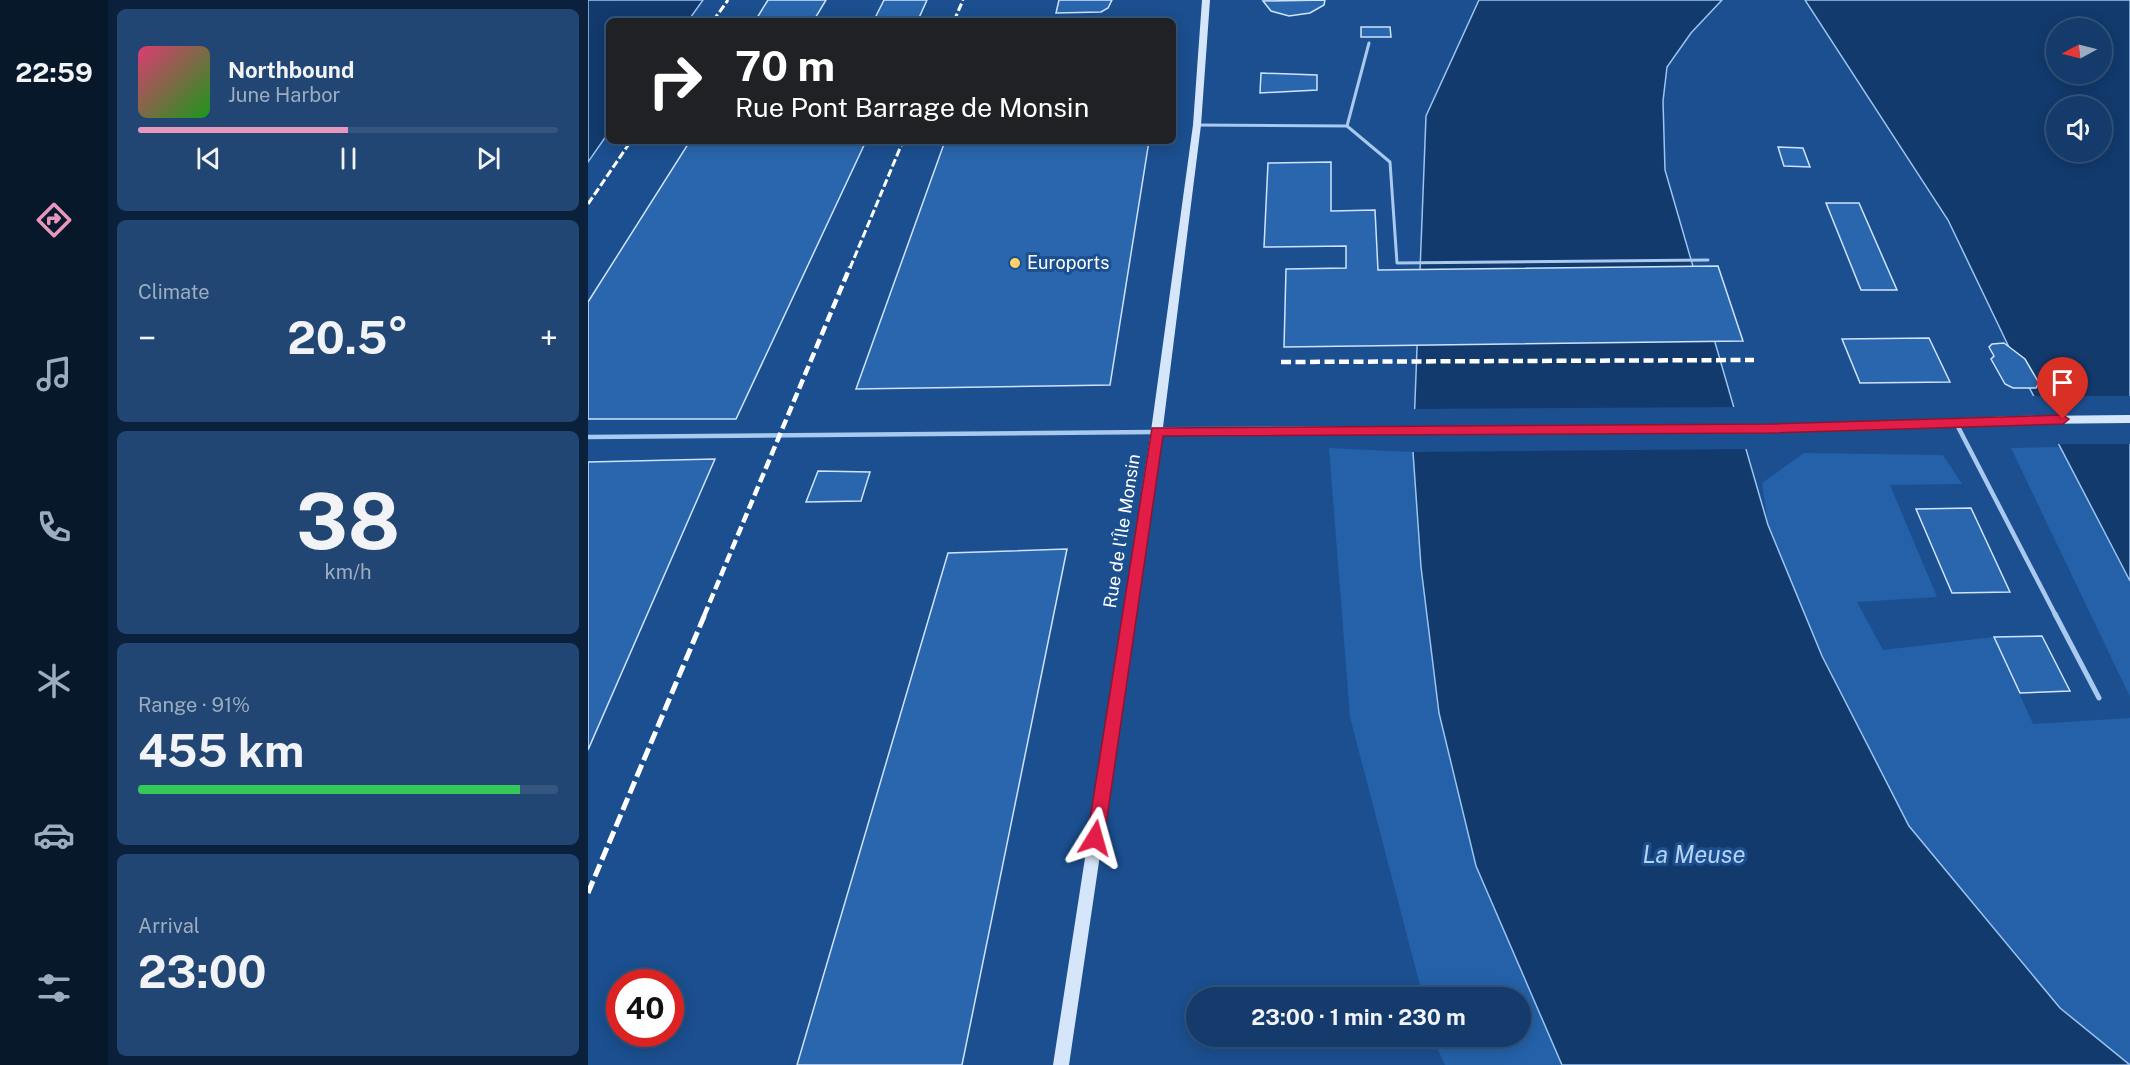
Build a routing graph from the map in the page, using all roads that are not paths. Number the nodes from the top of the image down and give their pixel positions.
1 (1206, 0) edge
2 (1369, 43) dead end
3 (1197, 125) junction
4 (1347, 126) junction
5 (1708, 260) dead end
6 (2130, 419) edge
7 (1955, 421) junction
8 (1157, 432) junction
9 (588, 437) edge
10 (2099, 698) dead end
11 (1061, 1065) edge

1 - 3 street, Rue de l'Île Monsin
2 - 4 lane
3 - 4 lane
3 - 8 street, Rue de l'Île Monsin
4 - 5 lane
6 - 7 street
7 - 8 street
7 - 10 lane
8 - 9 lane
8 - 11 street, Rue de l'Île Monsin

